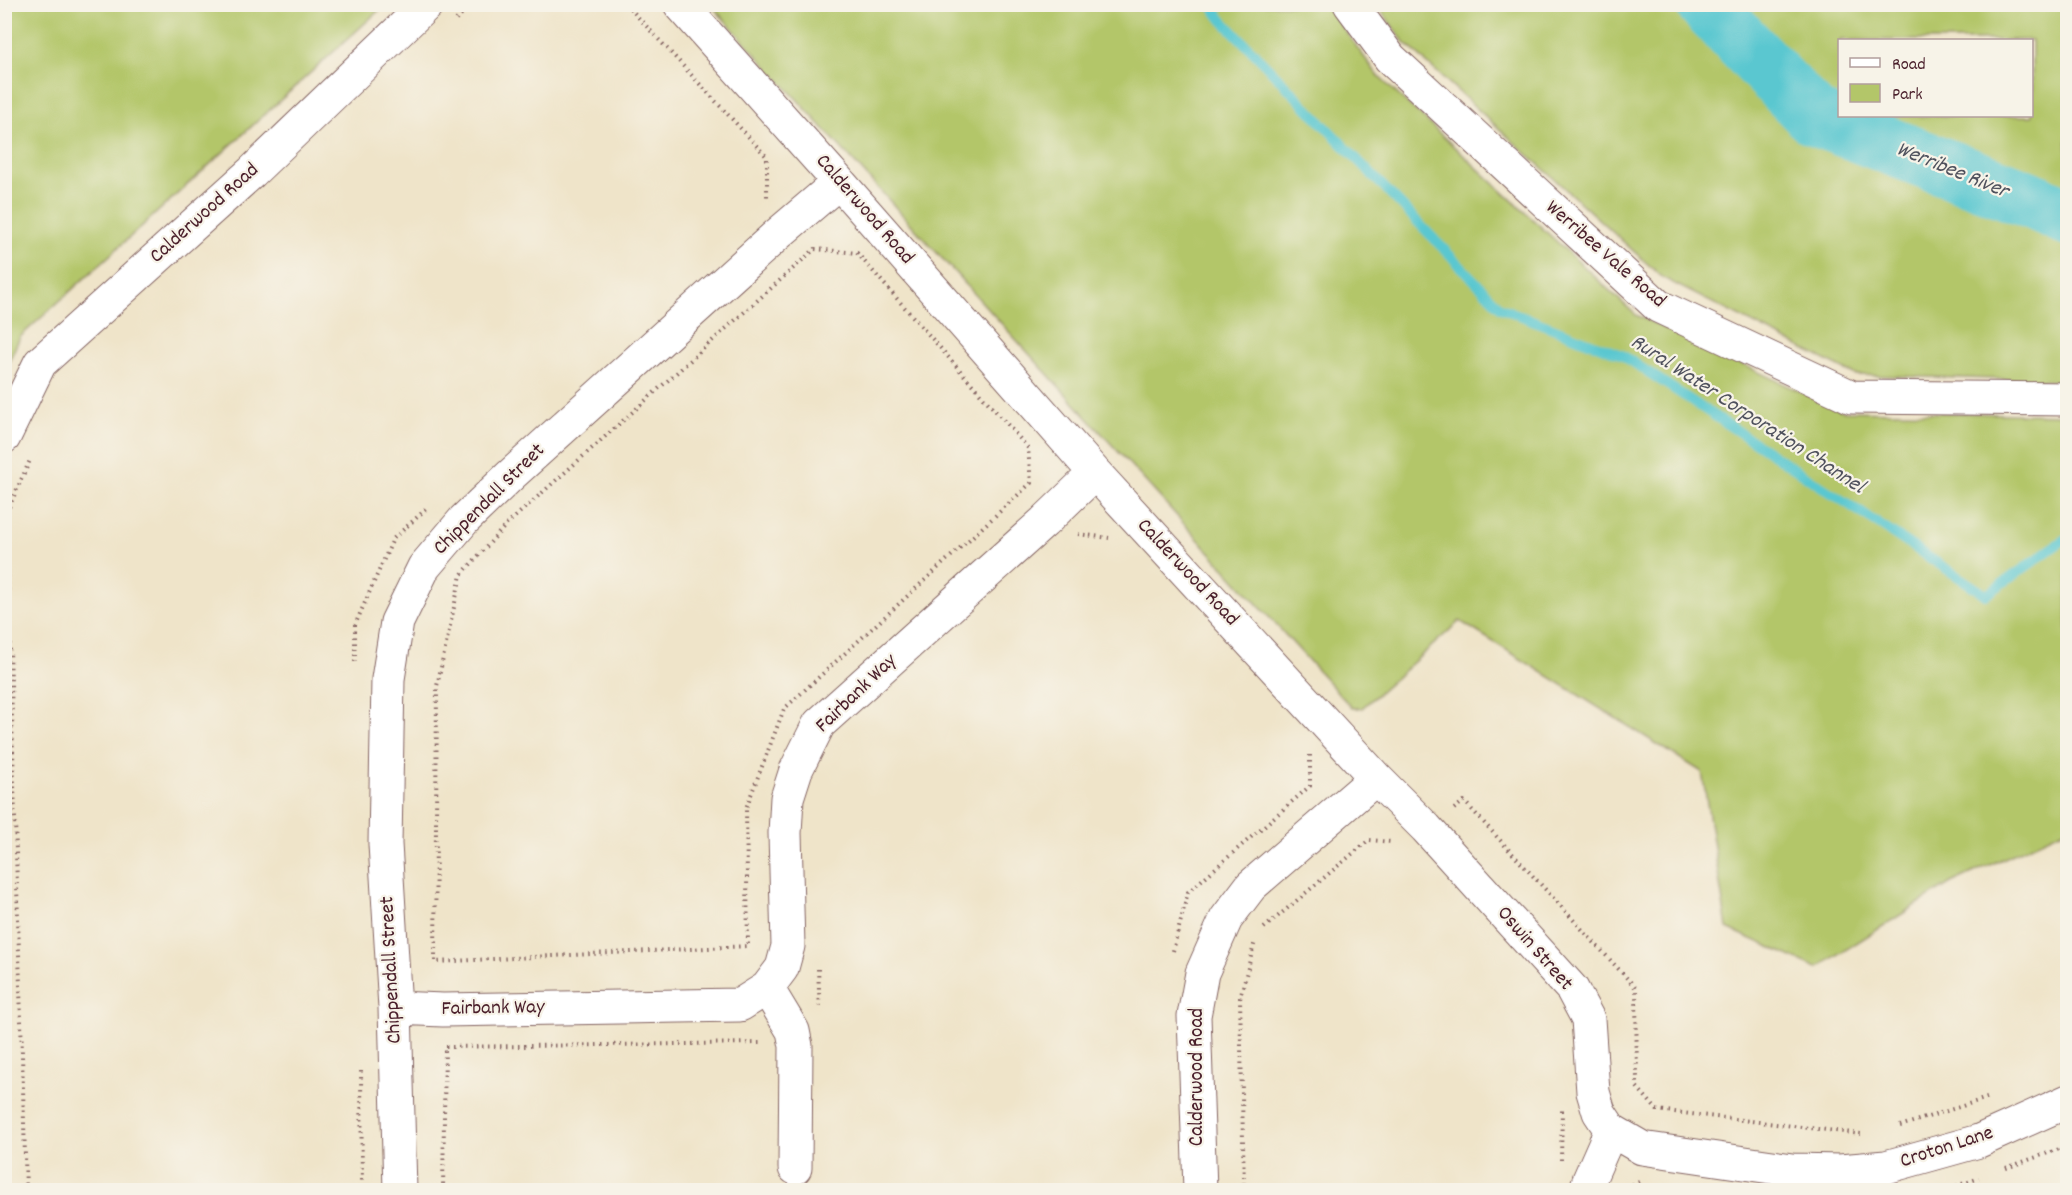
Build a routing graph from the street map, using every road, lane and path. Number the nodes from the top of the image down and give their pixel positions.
1 (474, 4) edge
2 (626, 4) edge
3 (680, 4) edge
4 (1350, 4) edge
5 (437, 16) edge
6 (839, 182) junction
7 (761, 204) dead end
8 (2067, 399) edge
9 (4, 437) edge
10 (34, 449) dead end
11 (1095, 473) junction
12 (428, 507) dead end
13 (5, 514) edge
14 (1116, 539) dead end
15 (1072, 540) dead end
16 (355, 671) dead end
17 (1310, 747) dead end
18 (1376, 778) junction
19 (748, 946) joint
20 (818, 961) dead end
21 (1170, 961) dead end
22 (767, 988) junction
23 (395, 1008) junction
24 (820, 1020) dead end
25 (763, 1053) dead end
26 (361, 1060) dead end
27 (2067, 1101) edge
28 (1562, 1107) dead end
29 (1611, 1130) junction
30 (1560, 1167) dead end
31 (795, 1168) dead end
32 (26, 1191) edge
33 (362, 1191) edge
34 (400, 1191) edge
35 (443, 1191) edge
36 (1200, 1191) edge
37 (1586, 1191) edge

1 - 5 path
2 - 7 path
3 - 6 street, Calderwood Road
4 - 8 street, Werribee Vale Road
5 - 9 street, Calderwood Road
6 - 11 street, Calderwood Road
6 - 23 street, Chippendall Street
10 - 13 path
11 - 18 street, Calderwood Road
11 - 22 street, Fairbank Way
12 - 16 path
13 - 32 path
14 - 15 path
17 - 21 path
18 - 29 street, Oswin Street
18 - 36 street, Calderwood Road
19 - 19 path
20 - 24 path
22 - 23 street, Fairbank Way
22 - 31 street
23 - 34 street, Chippendall Street
25 - 35 path
26 - 33 path
27 - 29 street, Croton Lane
28 - 30 path
29 - 37 street

